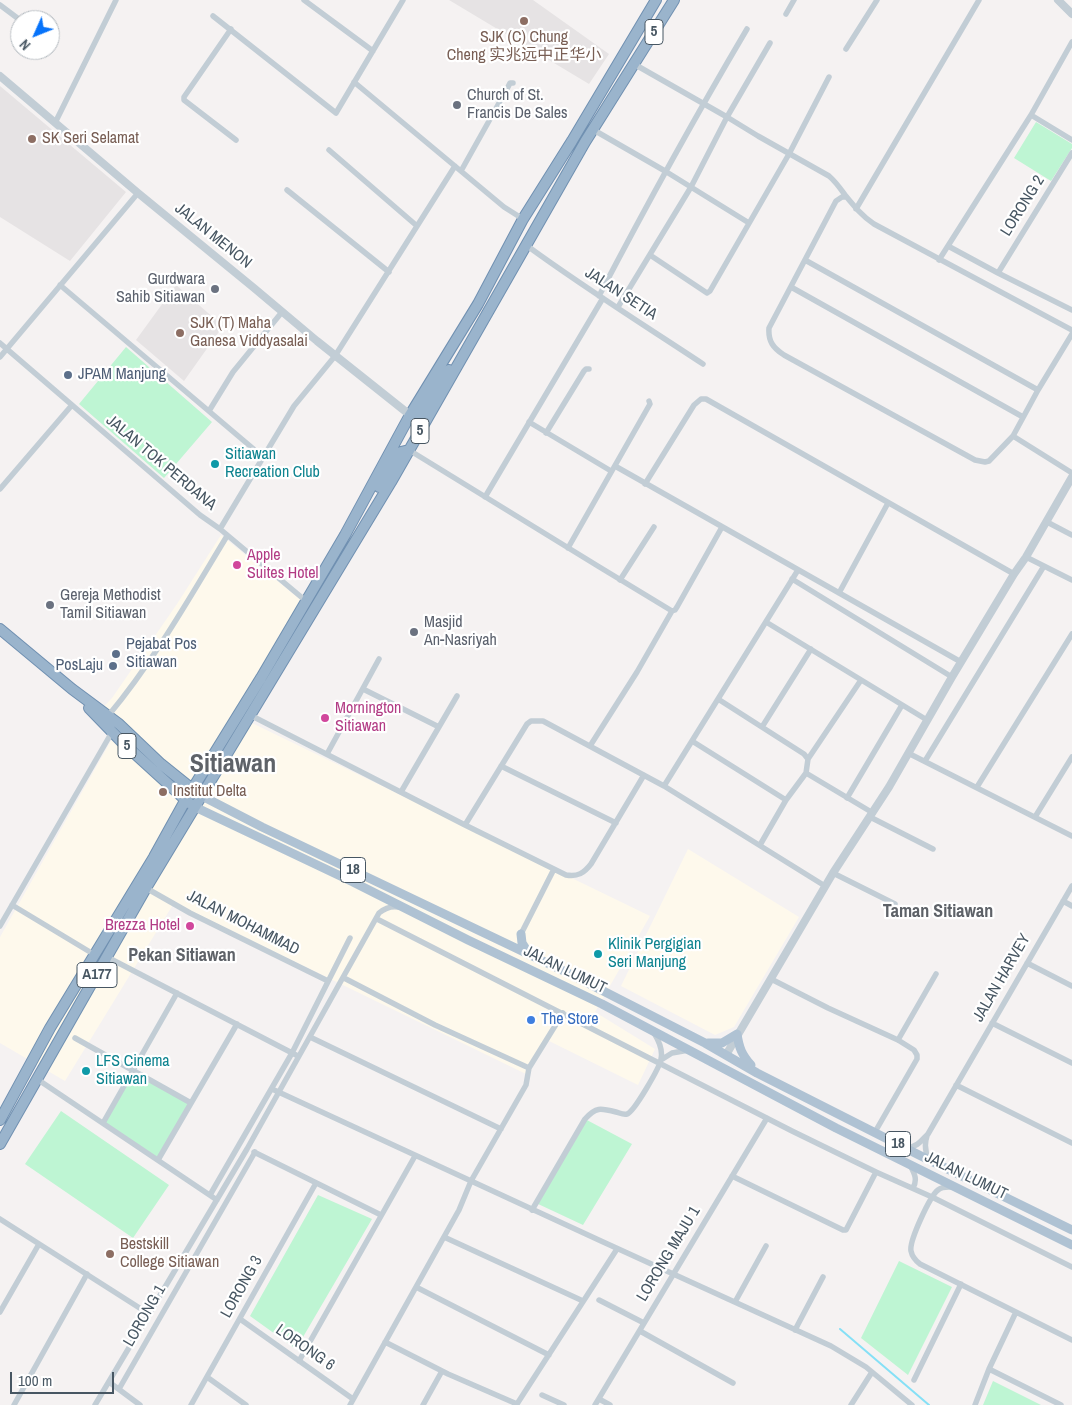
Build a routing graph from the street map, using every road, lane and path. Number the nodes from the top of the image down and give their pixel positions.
1 (116, 0) edge
2 (304, 0) edge
3 (404, 0) edge
4 (656, 0) edge
5 (668, 0) edge
6 (674, 0) edge
7 (794, 0) edge
8 (877, 0) edge
9 (979, 0) edge
10 (1058, 0) edge
11 (786, 14) dead end
12 (1072, 14) edge
13 (213, 16) dead end
14 (231, 29) junction
15 (747, 29) dead end
16 (635, 34) junction
17 (1072, 42) edge
18 (770, 43) dead end
19 (846, 49) dead end
20 (373, 51) junction
21 (634, 64) junction
22 (0, 76) edge
23 (829, 77) dead end
24 (354, 82) junction
25 (513, 83) dead end
26 (703, 103) junction
27 (1031, 115) junction
28 (727, 117) junction
29 (55, 123) junction
30 (581, 126) junction
31 (592, 129) junction
32 (236, 140) dead end
33 (1072, 140) edge
34 (585, 142) junction
35 (329, 150) dead end
36 (1072, 153) edge
37 (789, 154) junction
38 (458, 168) junction
39 (665, 171) junction
40 (691, 187) junction
41 (287, 190) dead end
42 (138, 193) junction
43 (846, 197) junction
44 (856, 209) junction
45 (523, 220) junction
46 (749, 223) junction
47 (417, 226) junction
48 (526, 245) junction
49 (948, 246) junction
50 (650, 255) junction
51 (805, 260) junction
52 (939, 260) junction
53 (389, 272) junction
54 (998, 273) junction
55 (60, 285) junction
56 (791, 287) junction
57 (601, 297) junction
58 (478, 304) junction
59 (618, 307) junction
60 (1072, 310) edge
61 (282, 312) junction
62 (1072, 332) edge
63 (0, 343) edge
64 (7, 349) junction
65 (335, 356) junction
66 (0, 357) edge
67 (462, 358) junction
68 (703, 364) dead end
69 (589, 369) dead end
70 (1038, 390) junction
71 (648, 401) dead end
72 (72, 406) junction
73 (209, 411) junction
74 (410, 415) junction
75 (1023, 417) junction
76 (529, 422) junction
77 (546, 433) junction
78 (1012, 436) junction
79 (409, 450) junction
80 (263, 457) junction
81 (613, 469) junction
82 (1072, 473) edge
83 (1072, 477) edge
84 (645, 484) junction
85 (0, 489) edge
86 (485, 497) junction
87 (888, 503) junction
88 (1046, 522) junction
89 (654, 527) dead end
90 (722, 527) junction
91 (220, 530) junction
92 (345, 535) junction
93 (1072, 535) edge
94 (227, 536) junction
95 (568, 548) junction
96 (1026, 557) junction
97 (1044, 566) junction
98 (798, 570) junction
99 (1014, 574) junction
100 (792, 579) junction
101 (620, 580) junction
102 (1072, 580) edge
103 (838, 593) junction
104 (306, 601) junction
105 (672, 610) junction
106 (766, 622) junction
107 (0, 629) edge
108 (1072, 634) edge
109 (1069, 645) edge
110 (811, 650) junction
111 (379, 659) dead end
112 (961, 662) junction
113 (952, 677) junction
114 (862, 680) junction
115 (363, 688) junction
116 (72, 689) junction
117 (457, 696) dead end
118 (718, 699) junction
119 (902, 705) junction
120 (250, 715) junction
121 (108, 716) junction
122 (927, 720) junction
123 (439, 727) junction
124 (762, 727) junction
125 (112, 732) junction
126 (692, 741) junction
127 (590, 746) junction
128 (908, 753) junction
129 (327, 754) junction
130 (1072, 757) edge
131 (808, 759) junction
132 (925, 761) junction
133 (501, 766) junction
134 (806, 773) junction
135 (644, 775) junction
136 (664, 786) junction
137 (977, 787) junction
138 (192, 790) junction
139 (401, 792) junction
140 (202, 796) junction
141 (847, 798) junction
142 (786, 800) junction
143 (185, 801) junction
144 (195, 807) junction
145 (872, 815) junction
146 (1035, 817) junction
147 (616, 822) junction
148 (465, 825) junction
149 (1072, 836) edge
150 (760, 845) junction
151 (933, 849) dead end
152 (554, 869) junction
153 (834, 873) junction
154 (825, 886) junction
155 (1072, 886) edge
156 (146, 888) junction
157 (1063, 901) junction
158 (895, 904) dead end
159 (12, 905) junction
160 (1072, 906) edge
161 (405, 908) junction
162 (377, 918) junction
163 (0, 926) edge
164 (521, 934) junction
165 (350, 938) dead end
166 (503, 942) junction
167 (529, 954) junction
168 (95, 955) junction
169 (107, 957) junction
170 (1027, 963) junction
171 (568, 973) junction
172 (936, 974) dead end
173 (344, 978) junction
174 (771, 979) junction
175 (328, 981) junction
176 (1072, 986) edge
177 (607, 992) junction
178 (177, 993) junction
179 (580, 995) junction
180 (563, 1013) junction
181 (621, 1014) junction
182 (992, 1023) junction
183 (237, 1024) junction
184 (653, 1031) junction
185 (737, 1034) junction
186 (310, 1037) junction
187 (75, 1038) dead end
188 (898, 1040) junction
189 (705, 1043) junction
190 (690, 1050) junction
191 (292, 1053) junction
192 (726, 1054) junction
193 (699, 1056) junction
194 (299, 1057) junction
195 (660, 1061) junction
196 (1072, 1063) edge
197 (529, 1068) junction
198 (132, 1071) junction
199 (757, 1073) junction
200 (740, 1078) junction
201 (37, 1079) junction
202 (956, 1085) junction
203 (272, 1089) junction
204 (279, 1093) junction
205 (191, 1103) junction
206 (1, 1117) edge
207 (766, 1118) junction
208 (103, 1123) junction
209 (501, 1129) junction
210 (874, 1132) junction
211 (928, 1134) junction
212 (1072, 1143) edge
213 (0, 1144) edge
214 (905, 1148) junction
215 (248, 1149) junction
216 (256, 1152) junction
217 (415, 1156) junction
218 (158, 1160) junction
219 (929, 1160) junction
220 (910, 1164) junction
221 (876, 1172) junction
222 (732, 1176) junction
223 (471, 1181) junction
224 (316, 1183) junction
225 (954, 1186) junction
226 (913, 1188) junction
227 (210, 1195) junction
228 (932, 1197) junction
229 (217, 1200) junction
230 (532, 1210) junction
231 (382, 1215) junction
232 (0, 1219) edge
233 (1072, 1230) edge
234 (444, 1238) junction
235 (40, 1244) junction
236 (1072, 1245) edge
237 (766, 1246) dead end
238 (617, 1249) junction
239 (1072, 1267) edge
240 (86, 1274) junction
241 (673, 1274) junction
242 (823, 1277) dead end
243 (961, 1284) junction
244 (416, 1287) junction
245 (599, 1300) dead end
246 (583, 1301) junction
247 (735, 1302) junction
248 (0, 1312) edge
249 (1016, 1312) junction
250 (149, 1314) junction
251 (240, 1319) junction
252 (644, 1323) junction
253 (795, 1330) junction
254 (640, 1331) junction
255 (1072, 1340) edge
256 (385, 1342) junction
257 (548, 1354) junction
258 (299, 1361) junction
259 (989, 1369) junction
260 (442, 1371) junction
261 (872, 1372) junction
262 (207, 1378) junction
263 (914, 1380) dead end
264 (109, 1382) junction
265 (733, 1383) dead end
266 (119, 1389) junction
267 (542, 1395) dead end
268 (352, 1402) edge
269 (597, 1402) edge
270 (14, 1405) edge
271 (95, 1405) edge
272 (140, 1405) edge
273 (191, 1405) edge
274 (246, 1405) edge
275 (423, 1405) edge
276 (564, 1405) edge
277 (610, 1405) edge
278 (851, 1405) edge
279 (912, 1405) edge
280 (975, 1405) edge
281 (1061, 1405) edge

1 - 29 street
2 - 20 street
3 - 20 street
4 - 16 highway, 5
5 - 16 highway
6 - 21 highway, 5
7 - 11 street
8 - 19 street
9 - 44 street
10 - 12 street
13 - 14 street
14 - 24 street
14 - 32 street
15 - 26 street
16 - 30 highway, 5
17 - 27 street
18 - 28 street
20 - 24 street
21 - 26 street
21 - 30 highway
21 - 31 highway, 5
22 - 29 street, JALAN MENON
23 - 37 street
24 - 38 street
25 - 38 street
26 - 28 street
26 - 39 street
27 - 33 street
27 - 49 street
28 - 37 street
28 - 40 street
29 - 42 street, JALAN MENON
30 - 45 highway, 5
31 - 34 highway, 5
31 - 39 street
34 - 45 highway
34 - 48 highway, 5
35 - 47 street
36 - 54 street, LORONG 2
37 - 43 street
37 - 46 street
38 - 45 street
38 - 47 street
39 - 40 street
39 - 57 street
40 - 46 street
40 - 50 street
41 - 53 street
42 - 55 street
42 - 61 street, JALAN MENON
43 - 44 street
43 - 51 street
44 - 52 street
45 - 58 highway, 5
46 - 50 street
47 - 53 street
48 - 57 street, JALAN SETIA
48 - 58 highway
48 - 67 highway, 5
49 - 52 street
49 - 54 street
50 - 59 street
51 - 56 street
51 - 70 street
52 - 62 street
53 - 65 street
54 - 60 street
55 - 64 street
55 - 73 street
56 - 75 street
56 - 78 street
57 - 59 street, JALAN SETIA
57 - 76 street
58 - 74 highway, 5
59 - 68 street, JALAN SETIA
61 - 65 street, JALAN MENON
61 - 73 street
62 - 70 street
63 - 64 street, JALAN TOK PERDANA
64 - 66 street
64 - 72 street, JALAN TOK PERDANA
65 - 74 street, JALAN MENON
65 - 80 street
67 - 74 highway
67 - 79 highway, 5
69 - 77 street
70 - 75 street
71 - 81 street
72 - 85 street
72 - 91 street, JALAN TOK PERDANA
73 - 80 street
74 - 92 highway, 5
75 - 78 street
76 - 77 street
76 - 86 street
77 - 81 street
78 - 82 street
79 - 86 street
79 - 92 highway
79 - 120 highway, 5
80 - 91 street
81 - 84 street
81 - 95 street
83 - 88 street
84 - 87 street
84 - 90 street
86 - 95 street
87 - 99 street
87 - 103 street
88 - 93 street
88 - 96 street
89 - 101 street
90 - 98 street
90 - 105 street
91 - 94 street, JALAN TOK PERDANA
92 - 104 highway, 5
94 - 104 street, JALAN TOK PERDANA
94 - 121 street
95 - 101 street
96 - 97 street
96 - 99 street
97 - 102 street
97 - 132 street
98 - 100 street
98 - 103 street
99 - 112 street
100 - 106 street
100 - 113 street
101 - 105 street
103 - 112 street
104 - 138 highway, 5
105 - 127 street
106 - 110 street
106 - 118 street
107 - 116 highway, JALAN LUMUT / 5
108 - 109 street
109 - 137 street
110 - 114 street
110 - 124 street
111 - 115 street
112 - 113 street
113 - 122 street
114 - 119 street
114 - 131 street
115 - 123 street
115 - 129 street
116 - 121 highway, JALAN LUMUT / 5
116 - 125 highway, JALAN LUMUT / 5
117 - 123 street
118 - 124 street
118 - 126 street
119 - 122 street
119 - 141 street
120 - 129 street
120 - 140 highway, 5
121 - 138 highway, JALAN LUMUT / 5
122 - 128 street
123 - 139 street
124 - 131 street
125 - 143 highway, JALAN LUMUT / 5
125 - 159 street
126 - 136 street
126 - 142 street
127 - 133 street
127 - 135 street
128 - 132 street
128 - 145 street
129 - 139 street
130 - 146 street
131 - 134 street
132 - 137 street
133 - 147 street
133 - 148 street
134 - 141 street
134 - 142 street
135 - 136 street
135 - 147 street
136 - 150 street
137 - 146 street
138 - 140 highway, JALAN LUMUT / 5
138 - 143 highway, 5
139 - 148 street
140 - 144 highway, 5
140 - 166 main road, JALAN LUMUT / 18
141 - 145 street
142 - 150 street
143 - 144 highway, JALAN LUMUT / 5
143 - 168 highway, A177
144 - 156 highway, A177
144 - 161 main road, JALAN LUMUT / 18
145 - 151 street
145 - 153 street
146 - 149 street
147 - 152 street
148 - 152 street
150 - 154 street
152 - 164 street
153 - 154 street
153 - 158 street
154 - 174 street
155 - 157 street, JALAN HARVEY
156 - 169 highway, A177
156 - 175 street, JALAN MOHAMMAD
157 - 160 street
157 - 170 street, JALAN HARVEY
159 - 163 street
159 - 168 street
161 - 162 street
161 - 179 main road, JALAN LUMUT / 18
162 - 173 street
162 - 180 street
164 - 166 main road
164 - 167 main road
165 - 175 street
166 - 167 main road, JALAN LUMUT / 18
167 - 171 main road, JALAN LUMUT / 18
168 - 206 highway, A177
169 - 178 street
169 - 201 highway, A177
170 - 176 street
170 - 182 street, JALAN HARVEY
171 - 177 main road, JALAN LUMUT / 18
171 - 179 main road
172 - 188 street
173 - 186 street
173 - 197 street
174 - 185 street
174 - 188 street
175 - 191 street
177 - 181 main road
177 - 189 main road, JALAN LUMUT / 18
178 - 183 street
178 - 198 street
179 - 181 main road, JALAN LUMUT / 18
180 - 195 street
180 - 197 street
181 - 184 main road, JALAN LUMUT / 18
182 - 196 street
182 - 202 street, JALAN HARVEY
183 - 191 street
183 - 205 street
184 - 190 main road, JALAN LUMUT / 18
184 - 195 street
185 - 189 main road
185 - 192 street
185 - 199 main road
186 - 194 street
186 - 209 street
187 - 198 street
188 - 210 street
189 - 192 main road, JALAN LUMUT / 18
190 - 193 main road, JALAN LUMUT / 18
190 - 195 street
191 - 194 street
191 - 203 street
192 - 193 main road
192 - 199 main road, JALAN LUMUT / 18
192 - 200 main road
193 - 200 main road, JALAN LUMUT / 18
194 - 204 street
195 - 207 street
195 - 230 street
197 - 209 street
198 - 205 street
198 - 208 street
199 - 210 main road, JALAN LUMUT / 18
200 - 220 main road, JALAN LUMUT / 18
201 - 208 street
201 - 213 highway, A177
202 - 211 street, JALAN HARVEY
202 - 212 street
203 - 204 street
203 - 227 street
204 - 215 street
204 - 217 street
205 - 218 street
207 - 221 street
207 - 222 street, LORONG MAJU 1
208 - 218 street
209 - 223 street
210 - 214 main road, JALAN LUMUT / 18
211 - 214 street
211 - 219 street
214 - 219 main road, JALAN LUMUT / 18
215 - 216 street
215 - 229 street
216 - 224 street
216 - 266 street, LORONG 1
217 - 223 street
217 - 231 street
218 - 227 street
219 - 233 main road, JALAN LUMUT / 18
220 - 225 main road, JALAN LUMUT / 18
220 - 226 street
221 - 222 street
221 - 226 street
222 - 241 street, LORONG MAJU 1
223 - 230 street
223 - 234 street
224 - 231 street
224 - 251 street, LORONG 3
225 - 228 street
225 - 236 main road, JALAN LUMUT / 18
226 - 228 street
227 - 229 street
228 - 239 street
228 - 243 street
229 - 250 street
230 - 238 street
231 - 258 street
232 - 235 street
234 - 244 street
234 - 246 street
235 - 240 street
235 - 248 street
237 - 247 street
238 - 241 street
238 - 246 street
240 - 250 street
240 - 270 street
241 - 247 street
241 - 252 street, LORONG MAJU 1
242 - 253 street
243 - 249 street
243 - 263 street
244 - 256 street
244 - 257 street
245 - 252 street
246 - 257 street
247 - 253 street
249 - 255 street
249 - 259 street
250 - 264 street
251 - 258 street, LORONG 6
251 - 262 street, LORONG 3
252 - 254 street, LORONG MAJU 1
253 - 261 street
254 - 265 street
254 - 269 street, LORONG MAJU 1
256 - 260 street
256 - 268 street
257 - 260 street
258 - 268 street, LORONG 6
259 - 280 street
259 - 281 street
260 - 275 street
261 - 278 street
261 - 279 street
262 - 273 street, LORONG 3
262 - 274 street
264 - 266 street
264 - 271 street
266 - 272 street
267 - 276 street
269 - 277 street

